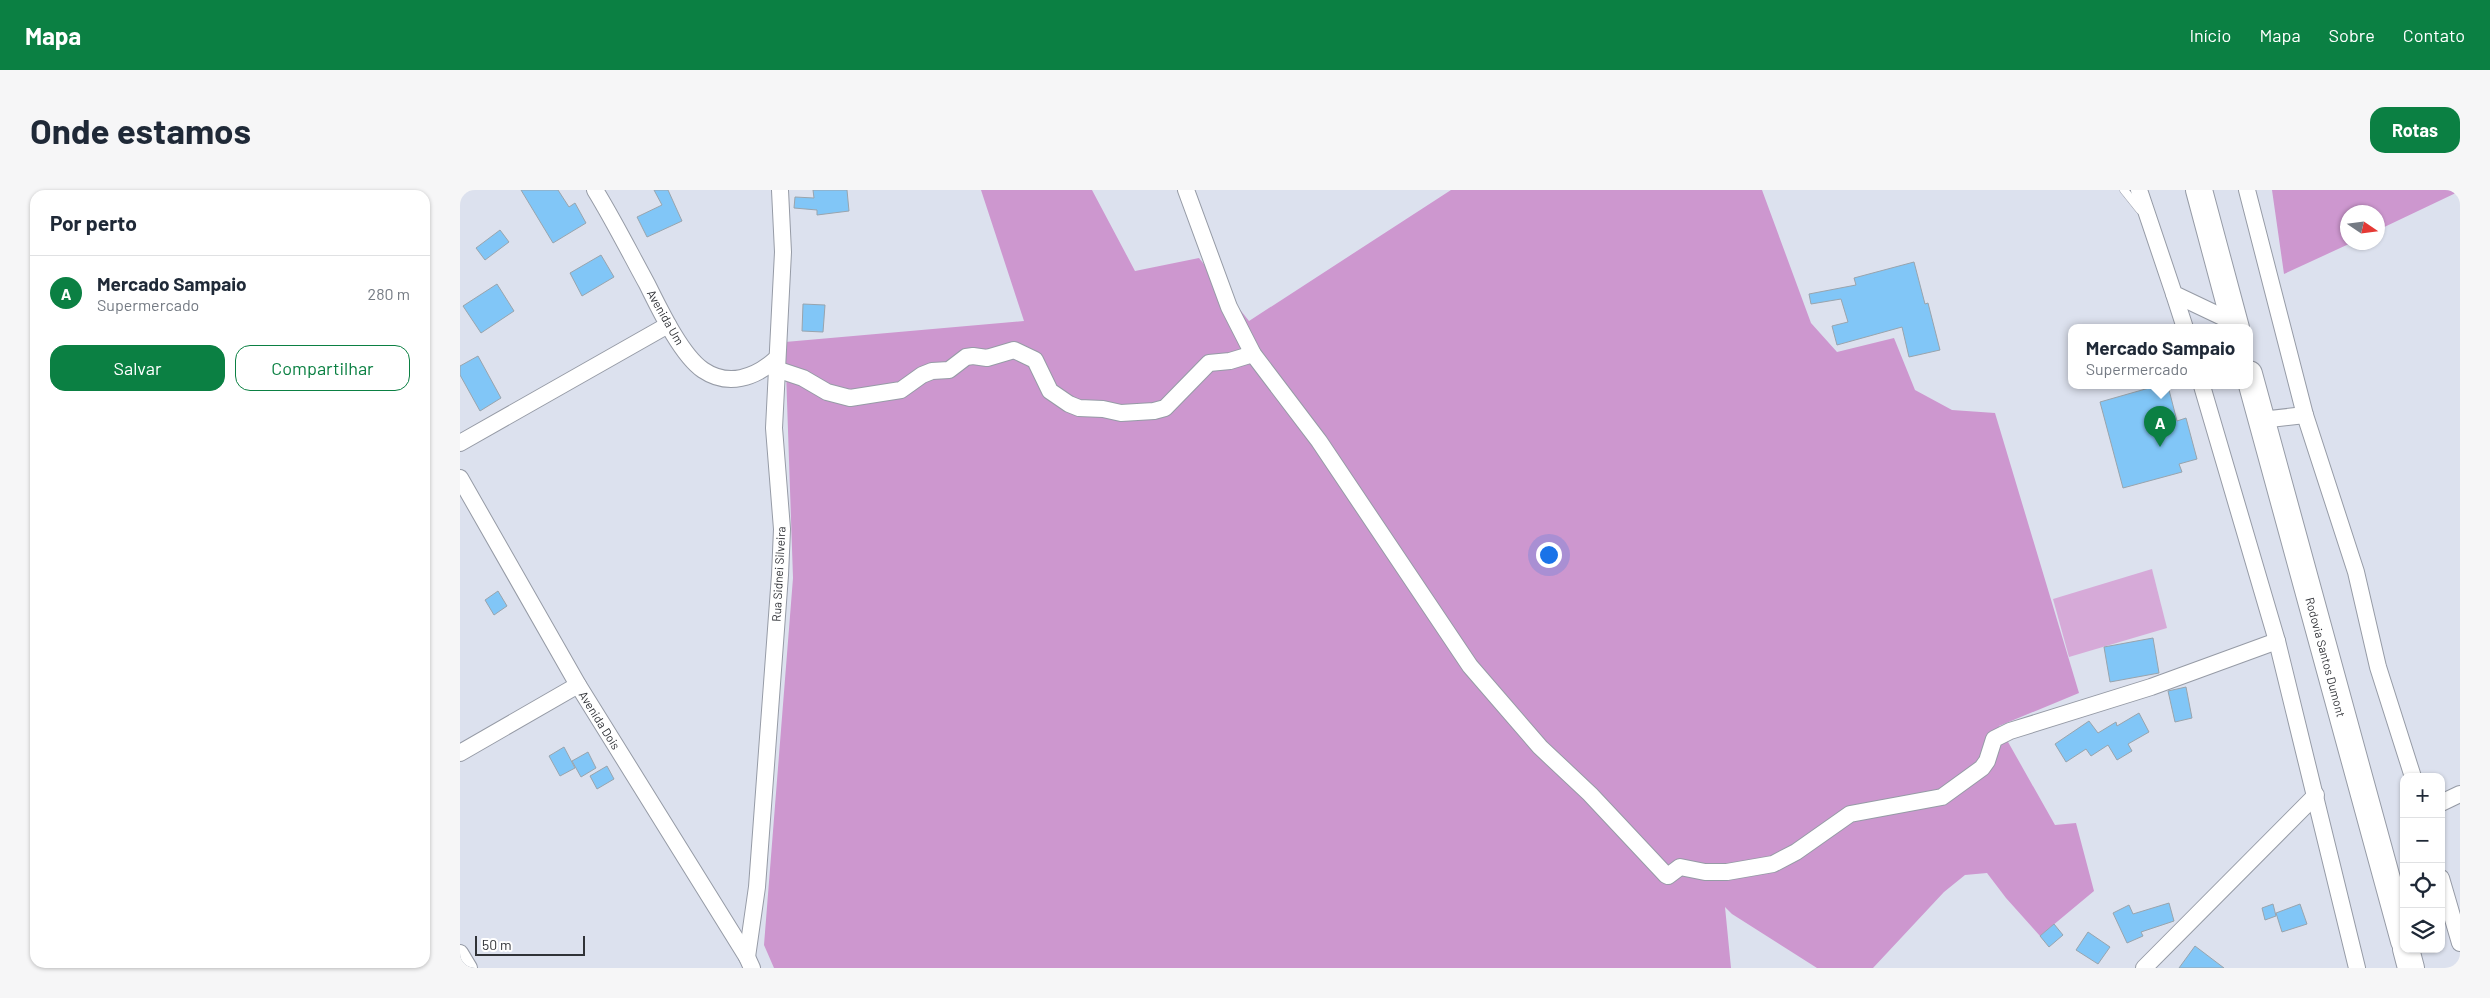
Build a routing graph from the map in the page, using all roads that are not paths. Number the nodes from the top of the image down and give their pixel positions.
1 (595, 190) edge
2 (780, 190) edge
3 (1186, 190) edge
4 (2124, 190) edge
5 (2139, 190) edge
6 (2199, 190) edge
7 (2247, 190) edge
8 (2147, 219) junction
9 (2174, 294) junction
10 (2184, 324) edge
11 (2232, 324) edge
12 (2235, 324) edge
13 (668, 325) junction
14 (1253, 354) junction
15 (776, 364) junction
16 (2203, 389) edge
17 (2253, 389) edge
18 (2305, 415) junction
19 (2261, 420) junction
20 (460, 443) edge
21 (460, 478) edge
22 (2277, 641) junction
23 (578, 685) junction
24 (460, 753) edge
25 (2411, 773) edge
26 (2460, 794) edge
27 (2316, 795) junction
28 (2445, 801) edge
29 (2445, 892) edge
30 (2400, 926) edge
31 (2460, 943) edge
32 (460, 953) edge
33 (2407, 953) edge
34 (749, 962) edge
35 (469, 968) edge
36 (2144, 968) edge
37 (2357, 968) edge
38 (2411, 968) edge

1 - 13 street, Avenida Um
2 - 15 street, Rua Sidnei Silveira
3 - 14 street
4 - 8 lane
5 - 8 street
6 - 12 highway
7 - 18 street
8 - 9 street
9 - 10 street
9 - 11 street
13 - 15 street, Avenida Um
13 - 20 street
14 - 15 street
14 - 22 street
15 - 34 street, Rua Sidnei Silveira
16 - 22 street
17 - 19 highway, Rodovia Santos Dumont
18 - 19 street
18 - 25 street
19 - 30 highway, Rodovia Santos Dumont
21 - 23 street, Avenida Dois
22 - 27 street
23 - 24 street
23 - 34 street, Avenida Dois
26 - 28 street
27 - 36 street
27 - 37 street
29 - 31 street
32 - 35 street
33 - 38 highway

